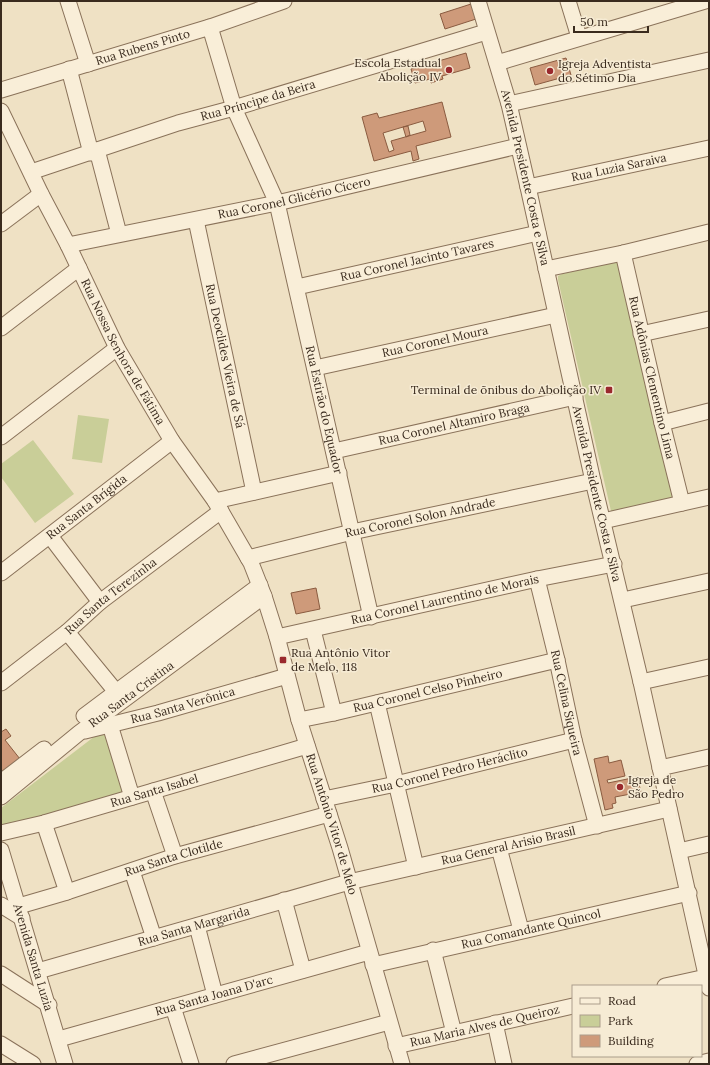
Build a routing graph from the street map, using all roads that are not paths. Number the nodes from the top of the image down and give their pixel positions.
1 (68, 1) edge
2 (478, 1) edge
3 (568, 1) edge
4 (705, 1) edge
5 (278, 2) edge
6 (663, 7) edge
7 (210, 27) junction
8 (486, 32) junction
9 (579, 37) junction
10 (709, 60) edge
11 (497, 63) junction
12 (88, 64) junction
13 (69, 69) junction
14 (1, 90) edge
15 (508, 104) junction
16 (234, 108) junction
17 (2, 113) edge
18 (518, 146) junction
19 (709, 148) edge
20 (94, 152) junction
21 (32, 172) junction
22 (528, 187) junction
23 (41, 194) junction
24 (277, 203) junction
25 (196, 220) junction
26 (1, 224) edge
27 (709, 232) edge
28 (538, 233) junction
29 (120, 234) junction
30 (68, 245) junction
31 (623, 253) junction
32 (79, 268) junction
33 (546, 269) junction
34 (297, 287) junction
35 (556, 315) junction
36 (709, 319) edge
37 (1, 328) edge
38 (641, 334) junction
39 (117, 348) junction
40 (315, 368) junction
41 (575, 398) junction
42 (709, 411) edge
43 (662, 423) junction
44 (1, 437) edge
45 (172, 441) junction
46 (334, 451) junction
47 (339, 473) junction
48 (593, 481) junction
49 (254, 492) junction
50 (709, 497) edge
51 (682, 503) junction
52 (218, 506) junction
53 (603, 521) junction
54 (352, 532) junction
55 (50, 536) junction
56 (248, 558) junction
57 (614, 564) junction
58 (3, 568) edge
59 (537, 579) junction
60 (709, 581) edge
61 (262, 591) junction
62 (623, 600) junction
63 (100, 602) junction
64 (371, 617) junction
65 (313, 630) junction
66 (66, 632) junction
67 (277, 637) junction
68 (557, 660) junction
69 (709, 667) edge
70 (287, 676) junction
71 (642, 682) junction
72 (1, 683) edge
73 (119, 696) junction
74 (376, 702) junction
75 (334, 713) junction
76 (299, 720) junction
77 (110, 725) junction
78 (79, 733) junction
79 (574, 740) junction
80 (307, 746) junction
81 (709, 756) edge
82 (660, 768) junction
83 (1, 782) edge
84 (396, 784) junction
85 (153, 791) junction
86 (1, 797) edge
87 (132, 797) junction
88 (324, 799) junction
89 (669, 809) junction
90 (329, 814) junction
91 (44, 823) junction
92 (597, 826) junction
93 (1, 833) edge
94 (709, 844) edge
95 (499, 848) junction
96 (1, 850) edge
97 (679, 851) junction
98 (176, 856) junction
99 (416, 868) junction
100 (132, 871) junction
101 (349, 882) junction
102 (68, 892) junction
103 (689, 893) junction
104 (284, 900) junction
105 (1, 905) edge
106 (21, 912) junction
107 (197, 926) junction
108 (521, 930) junction
109 (703, 932) edge
110 (154, 938) junction
111 (433, 950) junction
112 (371, 958) junction
113 (303, 970) junction
114 (38, 971) junction
115 (1, 974) edge
116 (708, 982) edge
117 (676, 985) edge
118 (215, 995) junction
119 (49, 1005) junction
120 (572, 1006) edge
121 (173, 1007) junction
122 (389, 1022) junction
123 (496, 1023) junction
124 (454, 1033) junction
125 (59, 1040) junction
126 (1, 1044) edge
127 (396, 1046) junction
128 (709, 1061) edge
129 (33, 1064) edge
130 (65, 1064) edge
131 (191, 1064) edge
132 (237, 1064) edge
133 (402, 1064) edge
134 (504, 1064) edge
135 (697, 1064) edge

1 - 12 street
2 - 8 street, Avenida Presidente Costa e Silva
3 - 9 street
4 - 6 street
5 - 7 street, Rua Rubens Pinto
6 - 9 street
7 - 12 street, Rua Rubens Pinto
7 - 16 street, Rua Estirão do Equador
8 - 11 street, Avenida Presidente Costa e Silva
8 - 16 street, Rua Príncipe da Beira
9 - 11 street
10 - 15 street
11 - 15 street, Avenida Presidente Costa e Silva
12 - 13 street, Rua Rubens Pinto
13 - 14 street, Rua Rubens Pinto
13 - 20 street
15 - 18 street, Avenida Presidente Costa e Silva
16 - 20 street, Rua Príncipe da Beira
16 - 24 street, Rua Estirão do Equador
17 - 21 street, Rua Nossa Senhora de Fátima
18 - 22 street, Avenida Presidente Costa e Silva
18 - 24 street, Rua Coronel Glicério Cícero
19 - 22 street, Rua Luzia Saraiva
20 - 21 street, Rua Príncipe da Beira
20 - 29 street
21 - 23 street, Rua Nossa Senhora de Fátima
22 - 28 street, Avenida Presidente Costa e Silva
23 - 26 street
23 - 30 street, Rua Nossa Senhora de Fátima
24 - 25 street, Rua Coronel Glicério Cícero
24 - 34 street, Rua Estirão do Equador
25 - 29 street, Rua Coronel Glicério Cícero
25 - 49 street, Rua Deoclides Vieira de Sá
27 - 31 street
28 - 33 street, Avenida Presidente Costa e Silva
28 - 34 street, Rua Coronel Jacinto Tavares
29 - 30 street, Rua Coronel Glicério Cícero
30 - 32 street, Rua Nossa Senhora de Fátima
31 - 33 street
31 - 38 street, Rua Adônias Clementino Lima
32 - 37 street
32 - 39 street, Rua Nossa Senhora de Fátima
33 - 35 street, Avenida Presidente Costa e Silva
34 - 40 street, Rua Estirão do Equador
35 - 40 street, Rua Coronel Moura
35 - 41 street, Avenida Presidente Costa e Silva
36 - 38 street
38 - 43 street, Rua Adônias Clementino Lima
39 - 44 street
39 - 45 street, Rua Nossa Senhora de Fátima
40 - 46 street, Rua Estirão do Equador
41 - 46 street, Rua Coronel Altamiro Braga
41 - 48 street, Avenida Presidente Costa e Silva
42 - 43 street
43 - 51 street, Rua Adônias Clementino Lima
45 - 52 street, Rua Nossa Senhora de Fátima
45 - 55 street, Rua Santa Brígida
46 - 47 street, Rua Estirão do Equador
47 - 49 street
47 - 54 street, Rua Estirão do Equador
48 - 53 street, Avenida Presidente Costa e Silva
48 - 54 street, Rua Coronel Solon Andrade
49 - 52 street
50 - 51 street
51 - 53 street
52 - 56 street, Rua Nossa Senhora de Fátima
52 - 63 street, Rua Santa Terezinha
53 - 57 street, Avenida Presidente Costa e Silva
54 - 56 street, Rua Coronel Solon Andrade
54 - 64 street, Rua Estirão do Equador
55 - 58 street, Rua Santa Brígida
55 - 63 street
56 - 61 street, Rua Nossa Senhora de Fátima
57 - 59 street, Rua Coronel Laurentino de Morais
57 - 62 street, Avenida Presidente Costa e Silva
59 - 64 street, Rua Coronel Laurentino de Morais
59 - 68 street, Rua Celina Siqueira
60 - 62 street
61 - 67 street, Rua Antônio Vitor de Melo
61 - 73 street, Rua Santa Cristina
62 - 71 street, Avenida Presidente Costa e Silva
63 - 66 street, Rua Santa Terezinha
64 - 65 street, Rua Coronel Laurentino de Morais
65 - 67 street, Rua Coronel Laurentino de Morais
65 - 75 street
66 - 72 street, Rua Santa Terezinha
66 - 73 street
67 - 70 street, Rua Antônio Vitor de Melo
68 - 74 street, Rua Coronel Celso Pinheiro
68 - 79 street, Rua Celina Siqueira
69 - 71 street
70 - 76 street, Rua Antônio Vitor de Melo
70 - 77 street, Rua Santa Verônica
71 - 82 street, Avenida Presidente Costa e Silva
73 - 78 street, Rua Santa Cristina
73 - 83 street, Rua Santa Cristina
74 - 75 street, Rua Coronel Celso Pinheiro
74 - 84 street
75 - 76 street, Rua Coronel Celso Pinheiro
76 - 80 street, Rua Antônio Vitor de Melo
77 - 78 street, Rua Santa Verônica
77 - 87 street
78 - 86 street, Rua Santa Cristina
79 - 84 street, Rua Coronel Pedro Heráclito
79 - 92 street, Rua Celina Siqueira
80 - 85 street, Rua Santa Isabel
80 - 88 street, Rua Antônio Vitor de Melo
81 - 82 street
82 - 89 street, Avenida Presidente Costa e Silva
84 - 88 street, Rua Coronel Pedro Heráclito
84 - 99 street
85 - 87 street, Rua Santa Isabel
85 - 98 street
87 - 91 street, Rua Santa Isabel
88 - 90 street, Rua Antônio Vitor de Melo
89 - 92 street, Rua General Arisio Brasil
89 - 97 street, Avenida Presidente Costa e Silva
90 - 98 street, Rua Santa Clotilde
90 - 101 street, Rua Antônio Vitor de Melo
91 - 93 street, Rua Santa Isabel
91 - 102 street
92 - 95 street, Rua General Arisio Brasil
94 - 97 street
95 - 99 street, Rua General Arisio Brasil
95 - 108 street
96 - 106 street, Avenida Santa Luzia
97 - 103 street, Avenida Presidente Costa e Silva
98 - 100 street, Rua Santa Clotilde
99 - 101 street, Rua General Arisio Brasil
100 - 102 street, Rua Santa Clotilde
100 - 110 street
101 - 104 street, Rua Santa Margarida
101 - 112 street, Rua Antônio Vitor de Melo
102 - 106 street, Rua Santa Clotilde
103 - 108 street, Rua Comandante Quincol
103 - 109 street, Avenida Presidente Costa e Silva
104 - 107 street, Rua Santa Margarida
104 - 113 street
105 - 106 street
106 - 114 street, Avenida Santa Luzia
107 - 110 street, Rua Santa Margarida
107 - 118 street
108 - 111 street, Rua Comandante Quincol
109 - 116 street, Avenida Presidente Costa e Silva
110 - 114 street, Rua Santa Margarida
111 - 112 street, Rua Comandante Quincol
111 - 124 street
112 - 113 street, Rua Santa Joana D'arc
112 - 122 street, Rua Antônio Vitor de Melo
113 - 118 street, Rua Santa Joana D'arc
114 - 119 street, Avenida Santa Luzia
115 - 119 street
116 - 117 street
118 - 121 street, Rua Santa Joana D'arc
119 - 125 street, Avenida Santa Luzia
120 - 123 street, Rua Maria Alves de Queiroz
121 - 125 street, Rua Santa Joana D'arc
121 - 131 street
122 - 127 street, Rua Antônio Vitor de Melo
122 - 132 street
123 - 124 street, Rua Maria Alves de Queiroz
123 - 134 street
124 - 127 street, Rua Maria Alves de Queiroz
125 - 130 street, Avenida Santa Luzia
126 - 129 street
127 - 133 street, Rua Antônio Vitor de Melo
128 - 135 street

